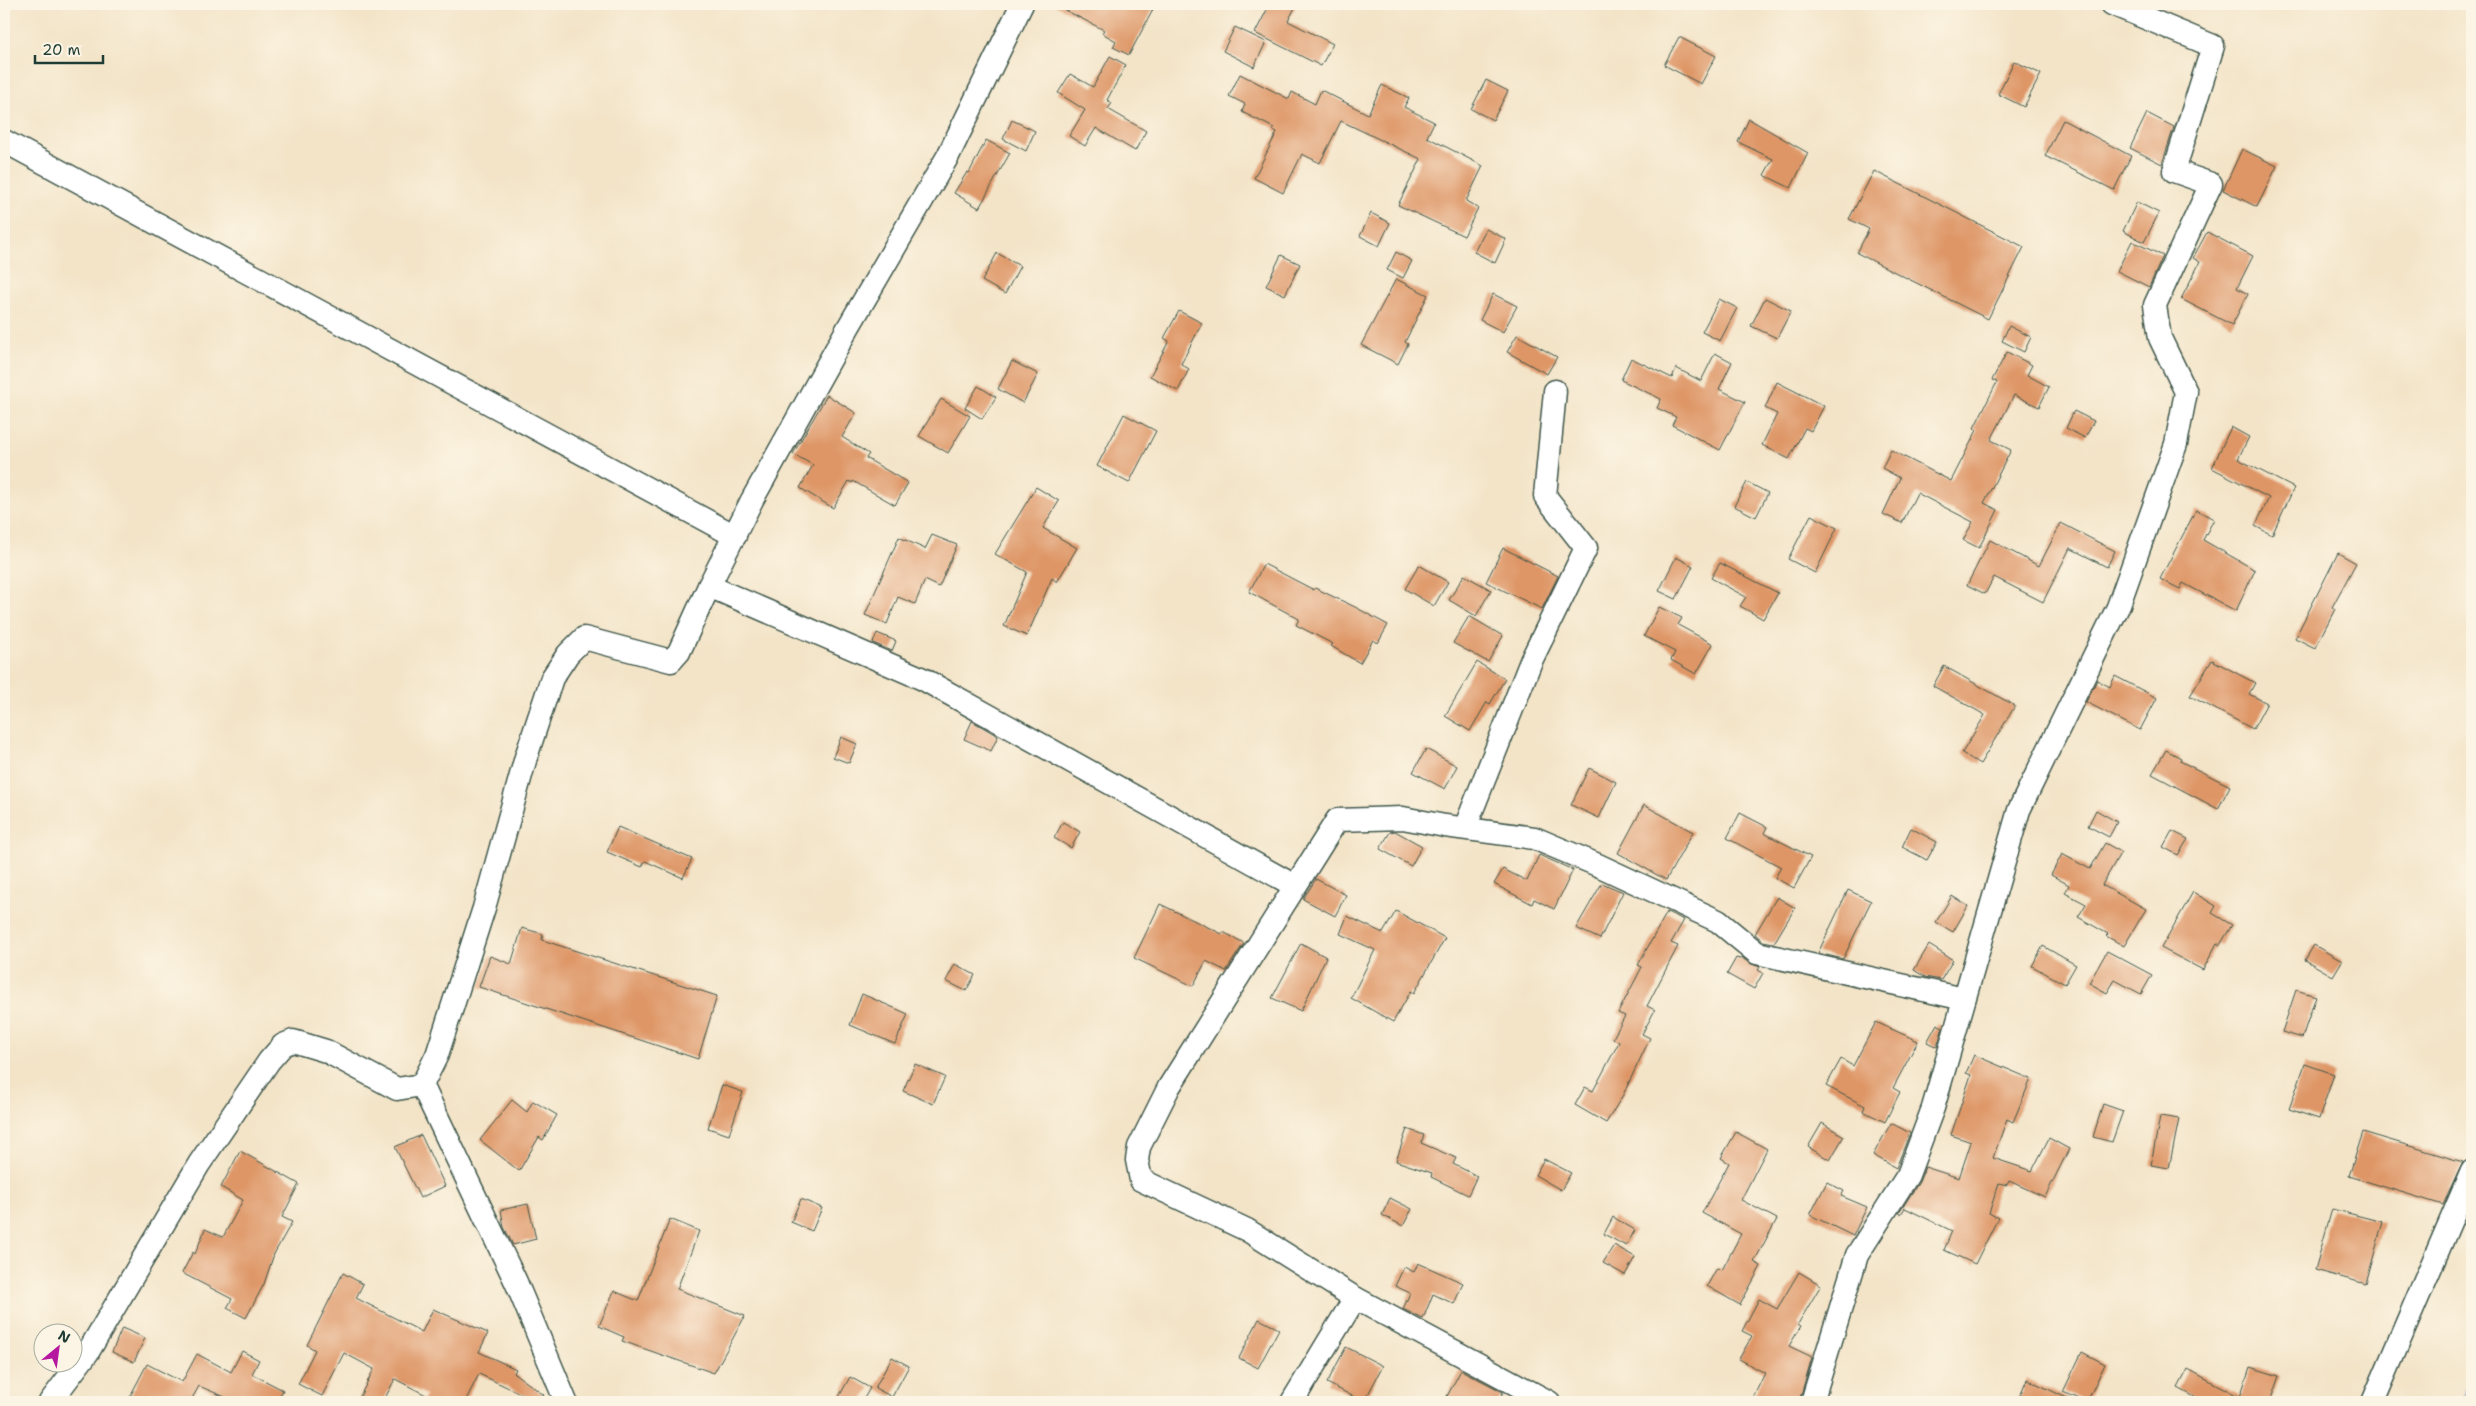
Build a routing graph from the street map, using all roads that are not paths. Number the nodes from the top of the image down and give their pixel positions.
1 (1022, 4) edge
2 (2112, 4) edge
3 (4, 140) edge
4 (1555, 391) dead end
5 (734, 536) junction
6 (709, 586) junction
7 (1465, 828) junction
8 (1295, 886) junction
9 (1964, 999) junction
10 (422, 1085) junction
11 (2472, 1172) edge
12 (1354, 1298) junction
13 (50, 1402) edge
14 (566, 1402) edge
15 (1292, 1402) edge
16 (1549, 1402) edge
17 (1812, 1402) edge
18 (2373, 1402) edge

1 - 5 street
2 - 9 street
3 - 5 street
4 - 7 street
5 - 6 street
6 - 8 street
6 - 10 street
7 - 8 street
7 - 9 street
8 - 12 street
9 - 17 street
10 - 13 street
10 - 14 street
11 - 18 street
12 - 15 street
12 - 16 street

